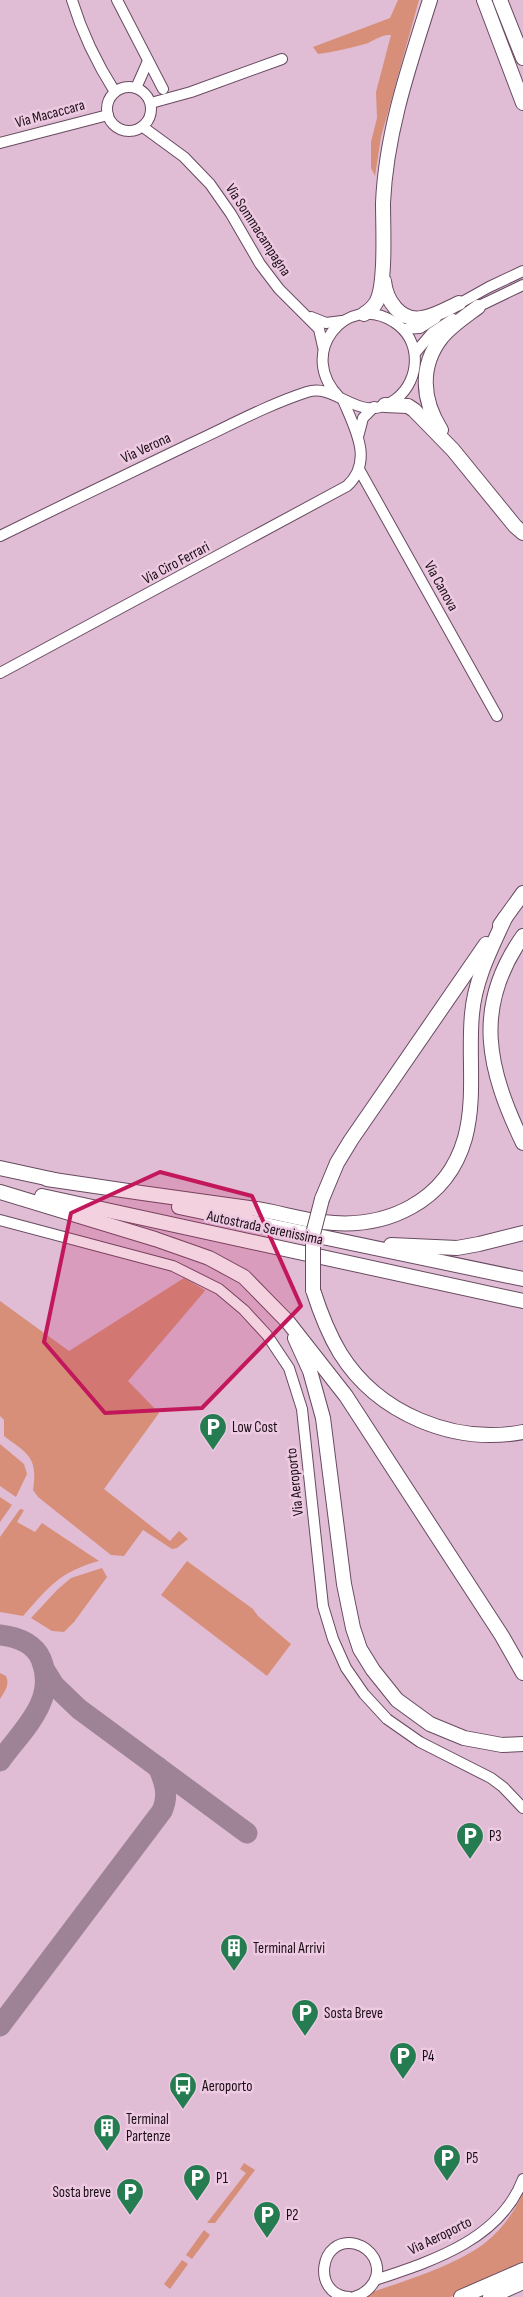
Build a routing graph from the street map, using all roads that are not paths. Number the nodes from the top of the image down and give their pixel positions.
1 (72, 0) edge
2 (117, 0) edge
3 (430, 0) edge
4 (484, 0) edge
5 (500, 0) edge
6 (523, 58) edge
7 (282, 59) dead end
8 (148, 61) junction
9 (136, 88) junction
10 (163, 89) dead end
11 (115, 92) junction
12 (151, 103) junction
13 (523, 103) edge
14 (108, 115) junction
15 (143, 127) junction
16 (0, 143) edge
17 (382, 264) junction
18 (523, 272) edge
19 (523, 285) edge
20 (459, 303) junction
21 (478, 306) junction
22 (304, 313) junction
23 (364, 314) junction
24 (345, 320) junction
25 (403, 329) junction
26 (323, 349) junction
27 (415, 353) junction
28 (322, 370) junction
29 (308, 392) junction
30 (341, 399) junction
31 (379, 406) junction
32 (358, 438) junction
33 (453, 450) junction
34 (360, 471) junction
35 (523, 533) edge
36 (0, 536) edge
37 (0, 673) edge
38 (497, 716) dead end
39 (523, 893) edge
40 (505, 918) junction
41 (523, 936) edge
42 (523, 1143) edge
43 (0, 1168) edge
44 (47, 1179) junction
45 (0, 1187) edge
46 (0, 1192) edge
47 (0, 1220) edge
48 (523, 1233) edge
49 (332, 1240) junction
50 (523, 1279) edge
51 (523, 1301) edge
52 (288, 1322) junction
53 (523, 1432) edge
54 (523, 1673) edge
55 (523, 1744) edge
56 (523, 1808) edge
57 (523, 2179) edge
58 (523, 2270) edge
59 (375, 2280) junction
60 (523, 2282) edge
61 (335, 2293) junction
62 (325, 2297) edge
63 (349, 2297) edge
64 (354, 2297) edge
65 (461, 2297) edge
66 (490, 2297) edge

1 - 11 street
2 - 8 street
3 - 17 highway
4 - 13 highway
5 - 6 highway
7 - 12 street
8 - 9 street
8 - 10 street
9 - 11 street
9 - 12 street
11 - 14 street
12 - 15 street
14 - 15 street
14 - 16 street, Via Macaccara
15 - 22 street, Via Sommacampagna
17 - 20 highway
17 - 23 highway
18 - 20 street
19 - 21 street
20 - 25 street
21 - 27 street
21 - 33 highway
22 - 24 street, Via Sommacampagna
22 - 26 street, Via Sommacampagna
23 - 24 street, Via Sommacampagna
23 - 25 street, Via Sommacampagna
24 - 26 street, Via Sommacampagna
25 - 27 street
26 - 28 street, Via Sommacampagna
27 - 31 street
28 - 29 street, Via Sommacampagna
28 - 30 street
29 - 30 street
29 - 36 street, Via Verona
30 - 31 street
30 - 32 street
31 - 32 street
31 - 33 highway
32 - 34 street
33 - 35 highway
34 - 37 street, Via Ciro Ferrari
34 - 38 street, Via Canova
39 - 40 highway
40 - 44 highway
40 - 53 highway, bridge
41 - 42 highway
43 - 44 highway, Autostrada Serenissima
44 - 49 highway, Autostrada Serenissima
45 - 51 highway, Autostrada Serenissima
46 - 52 highway
47 - 56 street, Via Aeroporto
48 - 49 highway
49 - 50 highway, Autostrada Serenissima
52 - 54 highway
52 - 55 highway
57 - 59 street, Via Aeroporto
58 - 65 highway
59 - 61 street
59 - 64 street, Via Aeroporto
60 - 66 highway
61 - 62 street
61 - 63 street

